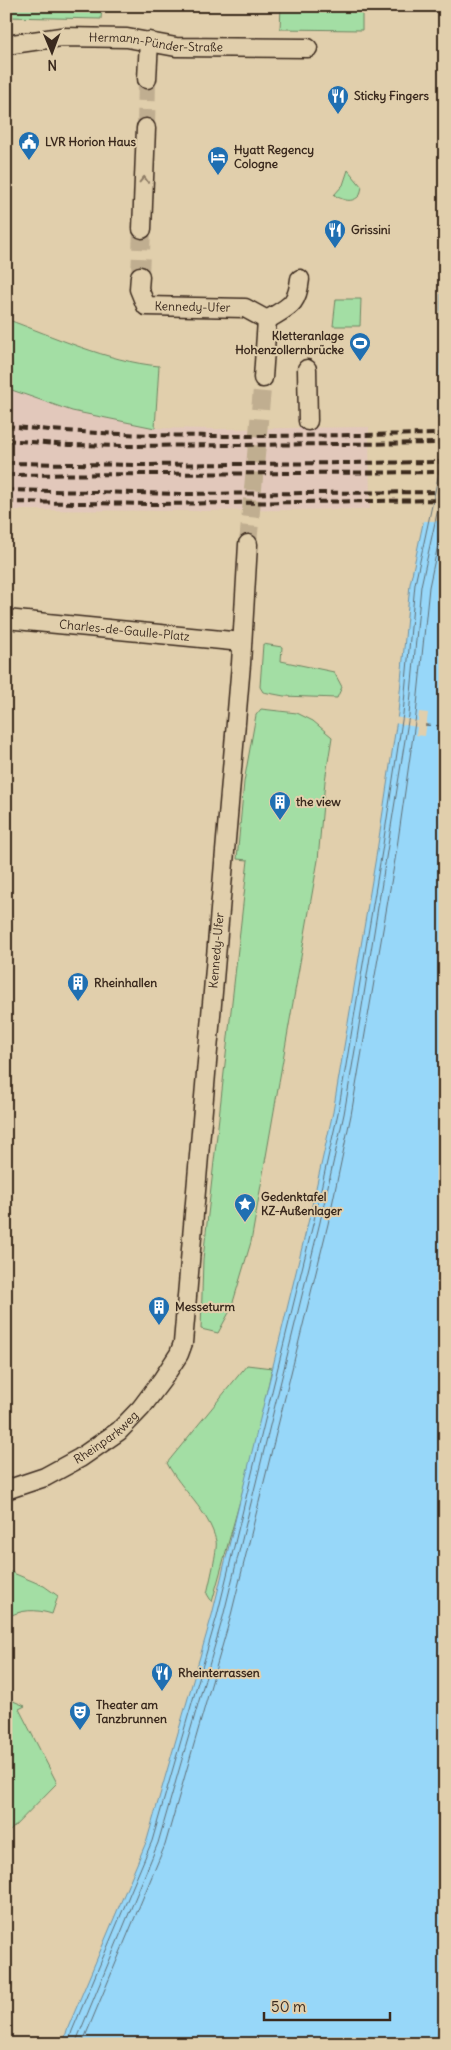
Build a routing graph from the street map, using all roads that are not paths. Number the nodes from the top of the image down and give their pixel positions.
1 (149, 41) junction
2 (6, 45) edge
3 (308, 48) dead end
4 (148, 78) tunnel mouth
5 (146, 128) tunnel mouth
6 (142, 228) tunnel mouth
7 (140, 276) tunnel mouth
8 (300, 279) dead end
9 (267, 320) junction
10 (307, 369) dead end
11 (264, 378) tunnel mouth
12 (308, 422) dead end
13 (248, 544) tunnel mouth
14 (6, 619) edge
15 (242, 642) junction
16 (179, 1354) joint
17 (6, 1490) edge

1 - 2 street, Hermann-Pünder-Straße
1 - 3 street, Hermann-Pünder-Straße
1 - 4 street
6 -> 5 street
7 - 9 street, Kennedy-Ufer
8 - 9 street
9 - 11 street
10 - 12 street
13 - 15 street, Kennedy-Ufer
14 - 15 street, Charles-de-Gaulle-Platz
15 - 16 street, Kennedy-Ufer
16 - 17 street, Rheinparkweg

